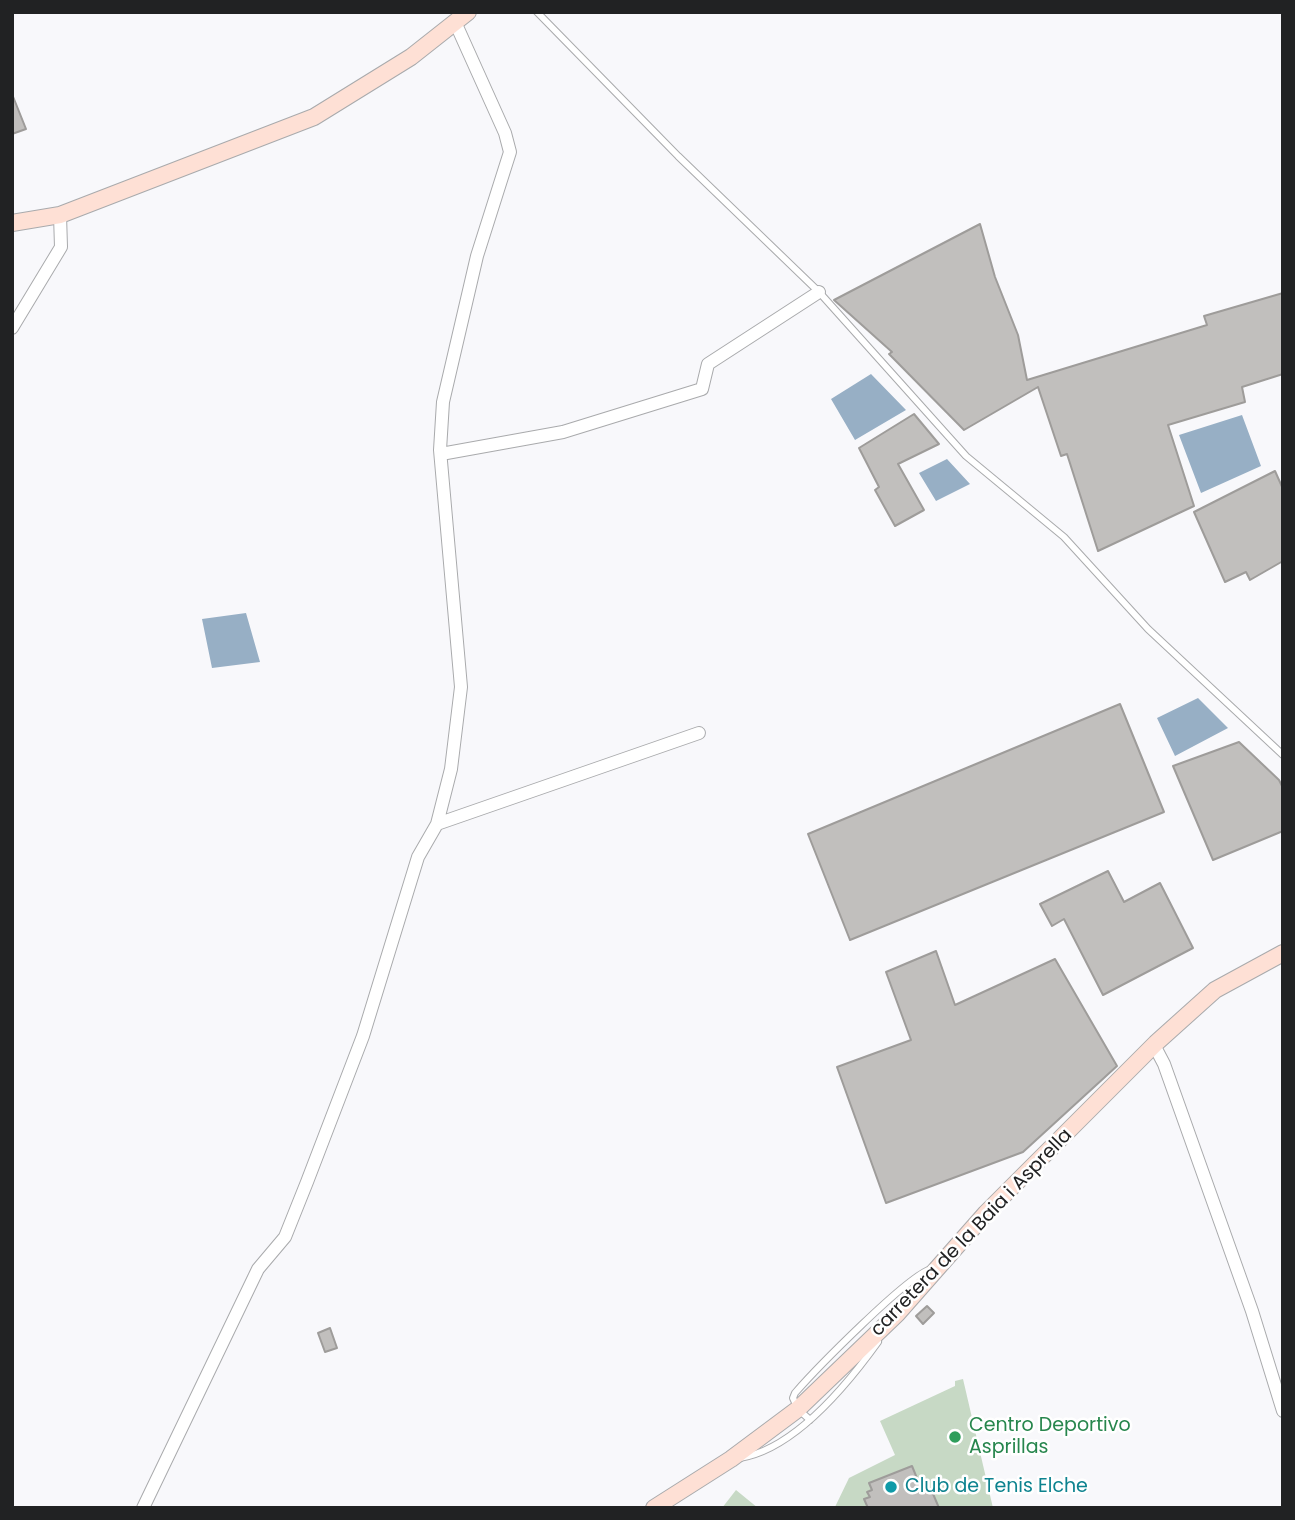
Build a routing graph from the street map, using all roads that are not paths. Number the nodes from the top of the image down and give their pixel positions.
1 (537, 12) edge
2 (461, 17) edge
3 (60, 215) junction
4 (12, 223) edge
5 (819, 292) junction
6 (12, 328) edge
7 (441, 453) junction
8 (699, 733) dead end
9 (1283, 754) edge
10 (437, 824) junction
11 (1283, 953) edge
12 (1154, 1045) junction
13 (940, 1266) junction
14 (841, 1368) junction
15 (1283, 1411) edge
16 (143, 1508) edge
17 (654, 1508) edge

1 - 5 lane
2 - 3 main road
2 - 7 street
3 - 4 main road
3 - 6 street
5 - 7 street
5 - 9 lane
7 - 10 street
8 - 10 street
10 - 16 street
11 - 12 main road, carretera de la Baia i Asprella
12 - 13 main road, carretera de la Baia i Asprella
12 - 15 street
13 - 14 main road, carretera de la Baia i Asprella
13 - 14 lane
14 - 17 main road, carretera de la Baia i Asprella

